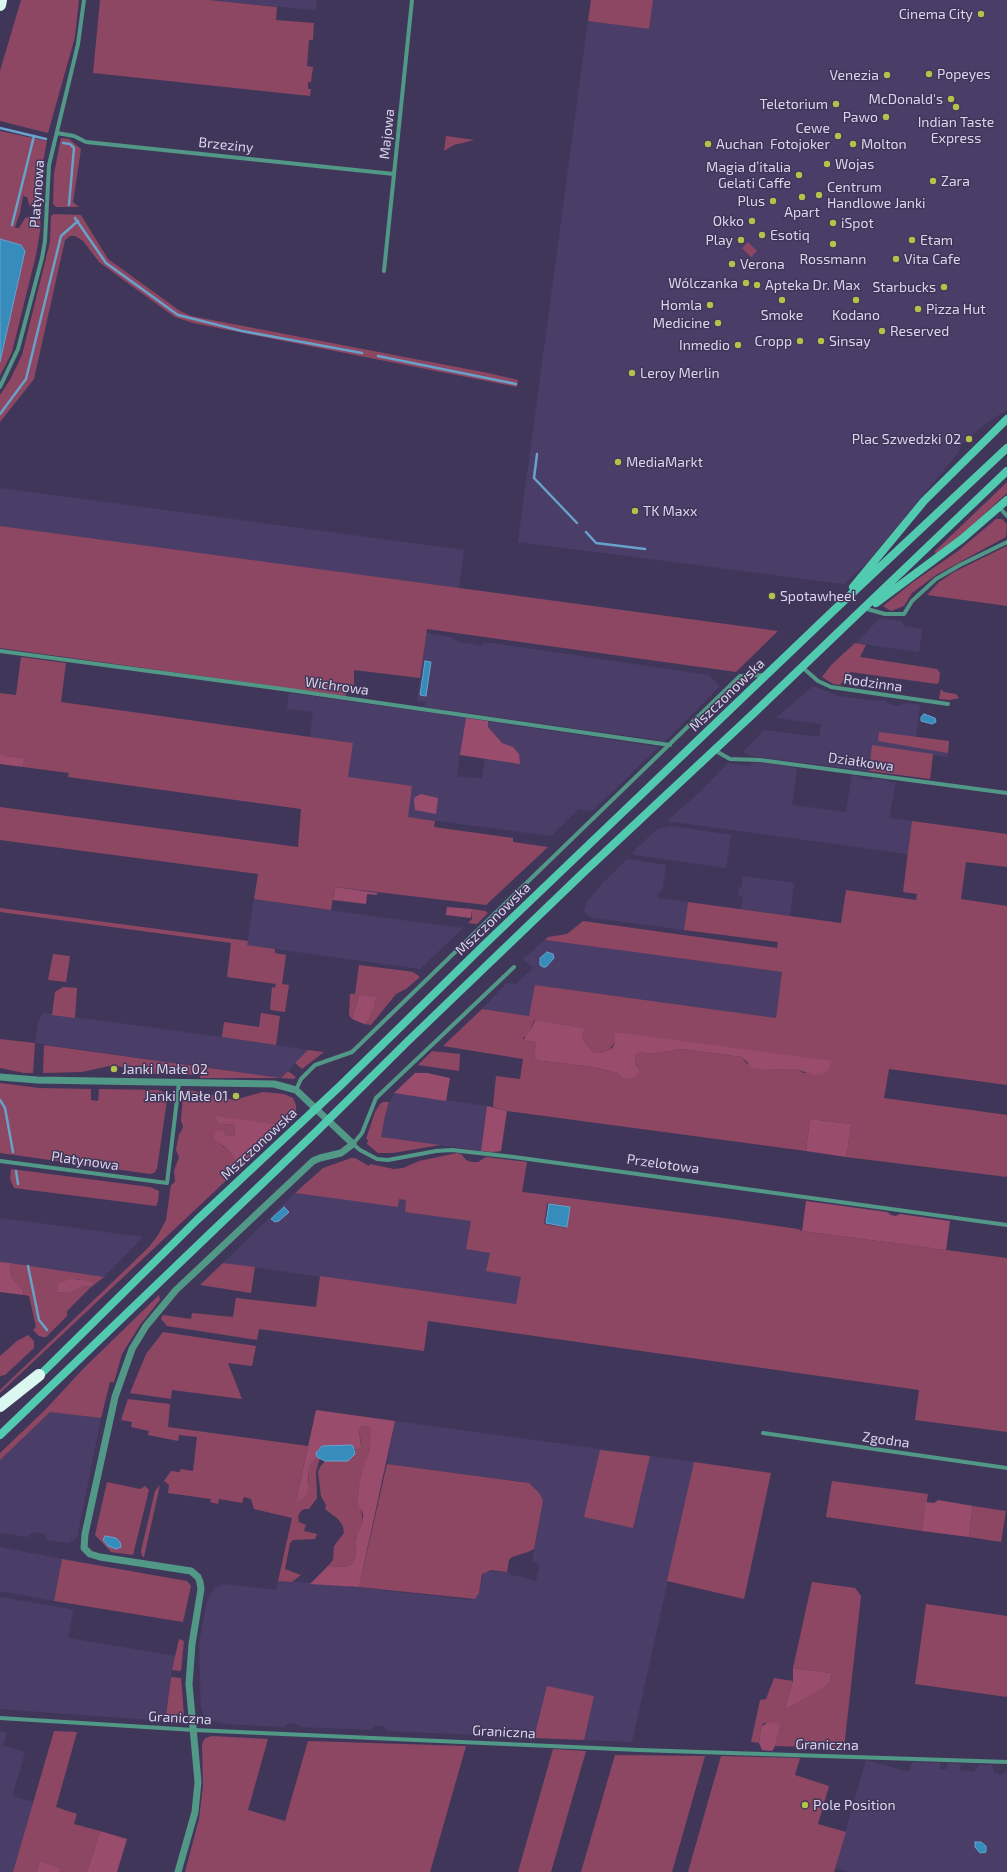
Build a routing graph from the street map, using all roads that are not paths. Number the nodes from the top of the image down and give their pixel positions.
1 (1, 0) edge
2 (84, 0) edge
3 (412, 0) edge
4 (0, 5) edge
5 (57, 132) junction
6 (394, 174) junction
7 (384, 271) dead end
8 (0, 386) edge
9 (1007, 419) edge
10 (1007, 448) edge
11 (1007, 471) edge
12 (1007, 500) edge
13 (1000, 508) junction
14 (1007, 516) edge
15 (1007, 542) edge
16 (866, 609) junction
17 (832, 612) junction
18 (848, 623) junction
19 (0, 651) edge
20 (802, 667) junction
21 (766, 675) junction
22 (948, 704) dead end
23 (670, 745) junction
24 (714, 750) junction
25 (1007, 793) edge
26 (514, 967) dead end
27 (0, 1077) edge
28 (179, 1083) junction
29 (296, 1090) junction
30 (317, 1108) junction
31 (329, 1120) junction
32 (353, 1144) junction
33 (0, 1161) edge
34 (1007, 1225) edge
35 (39, 1375) junction
36 (0, 1406) edge
37 (0, 1413) edge
38 (762, 1433) dead end
39 (0, 1435) edge
40 (1007, 1468) edge
41 (0, 1718) edge
42 (194, 1730) junction
43 (1007, 1762) edge
44 (178, 1872) edge

1 - 4 highway
2 - 5 street, Platynowa
3 - 6 street, Majowa
5 - 6 street, Brzeziny
5 - 8 street, Platynowa
6 - 7 street, Majowa
9 - 17 main road
10 - 17 main road, Mszczonowska
11 - 18 main road, Mszczonowska
12 - 13 main road
13 - 14 street
13 - 16 main road
15 - 16 street
16 - 18 main road
17 - 21 main road, Mszczonowska
18 - 20 main road, Mszczonowska
19 - 23 street, Wichrowa
20 - 22 street, Rodzinna
20 - 24 main road, Mszczonowska
21 - 23 street
21 - 30 main road, Mszczonowska
23 - 29 street
24 - 25 street, Działkowa
24 - 31 main road, Mszczonowska
26 - 32 street
27 - 28 street
28 - 29 street
28 - 33 street, Platynowa
29 - 30 street, Przelotowa
30 - 31 street, Przelotowa
30 - 35 main road, Mszczonowska
31 - 32 street, Przelotowa
31 - 39 main road, Mszczonowska
32 - 34 street, Przelotowa
32 - 42 street
35 - 36 highway
35 - 37 main road, Mszczonowska
38 - 40 street, Zgodna
41 - 42 street, Graniczna
42 - 43 street, Graniczna
42 - 44 street

